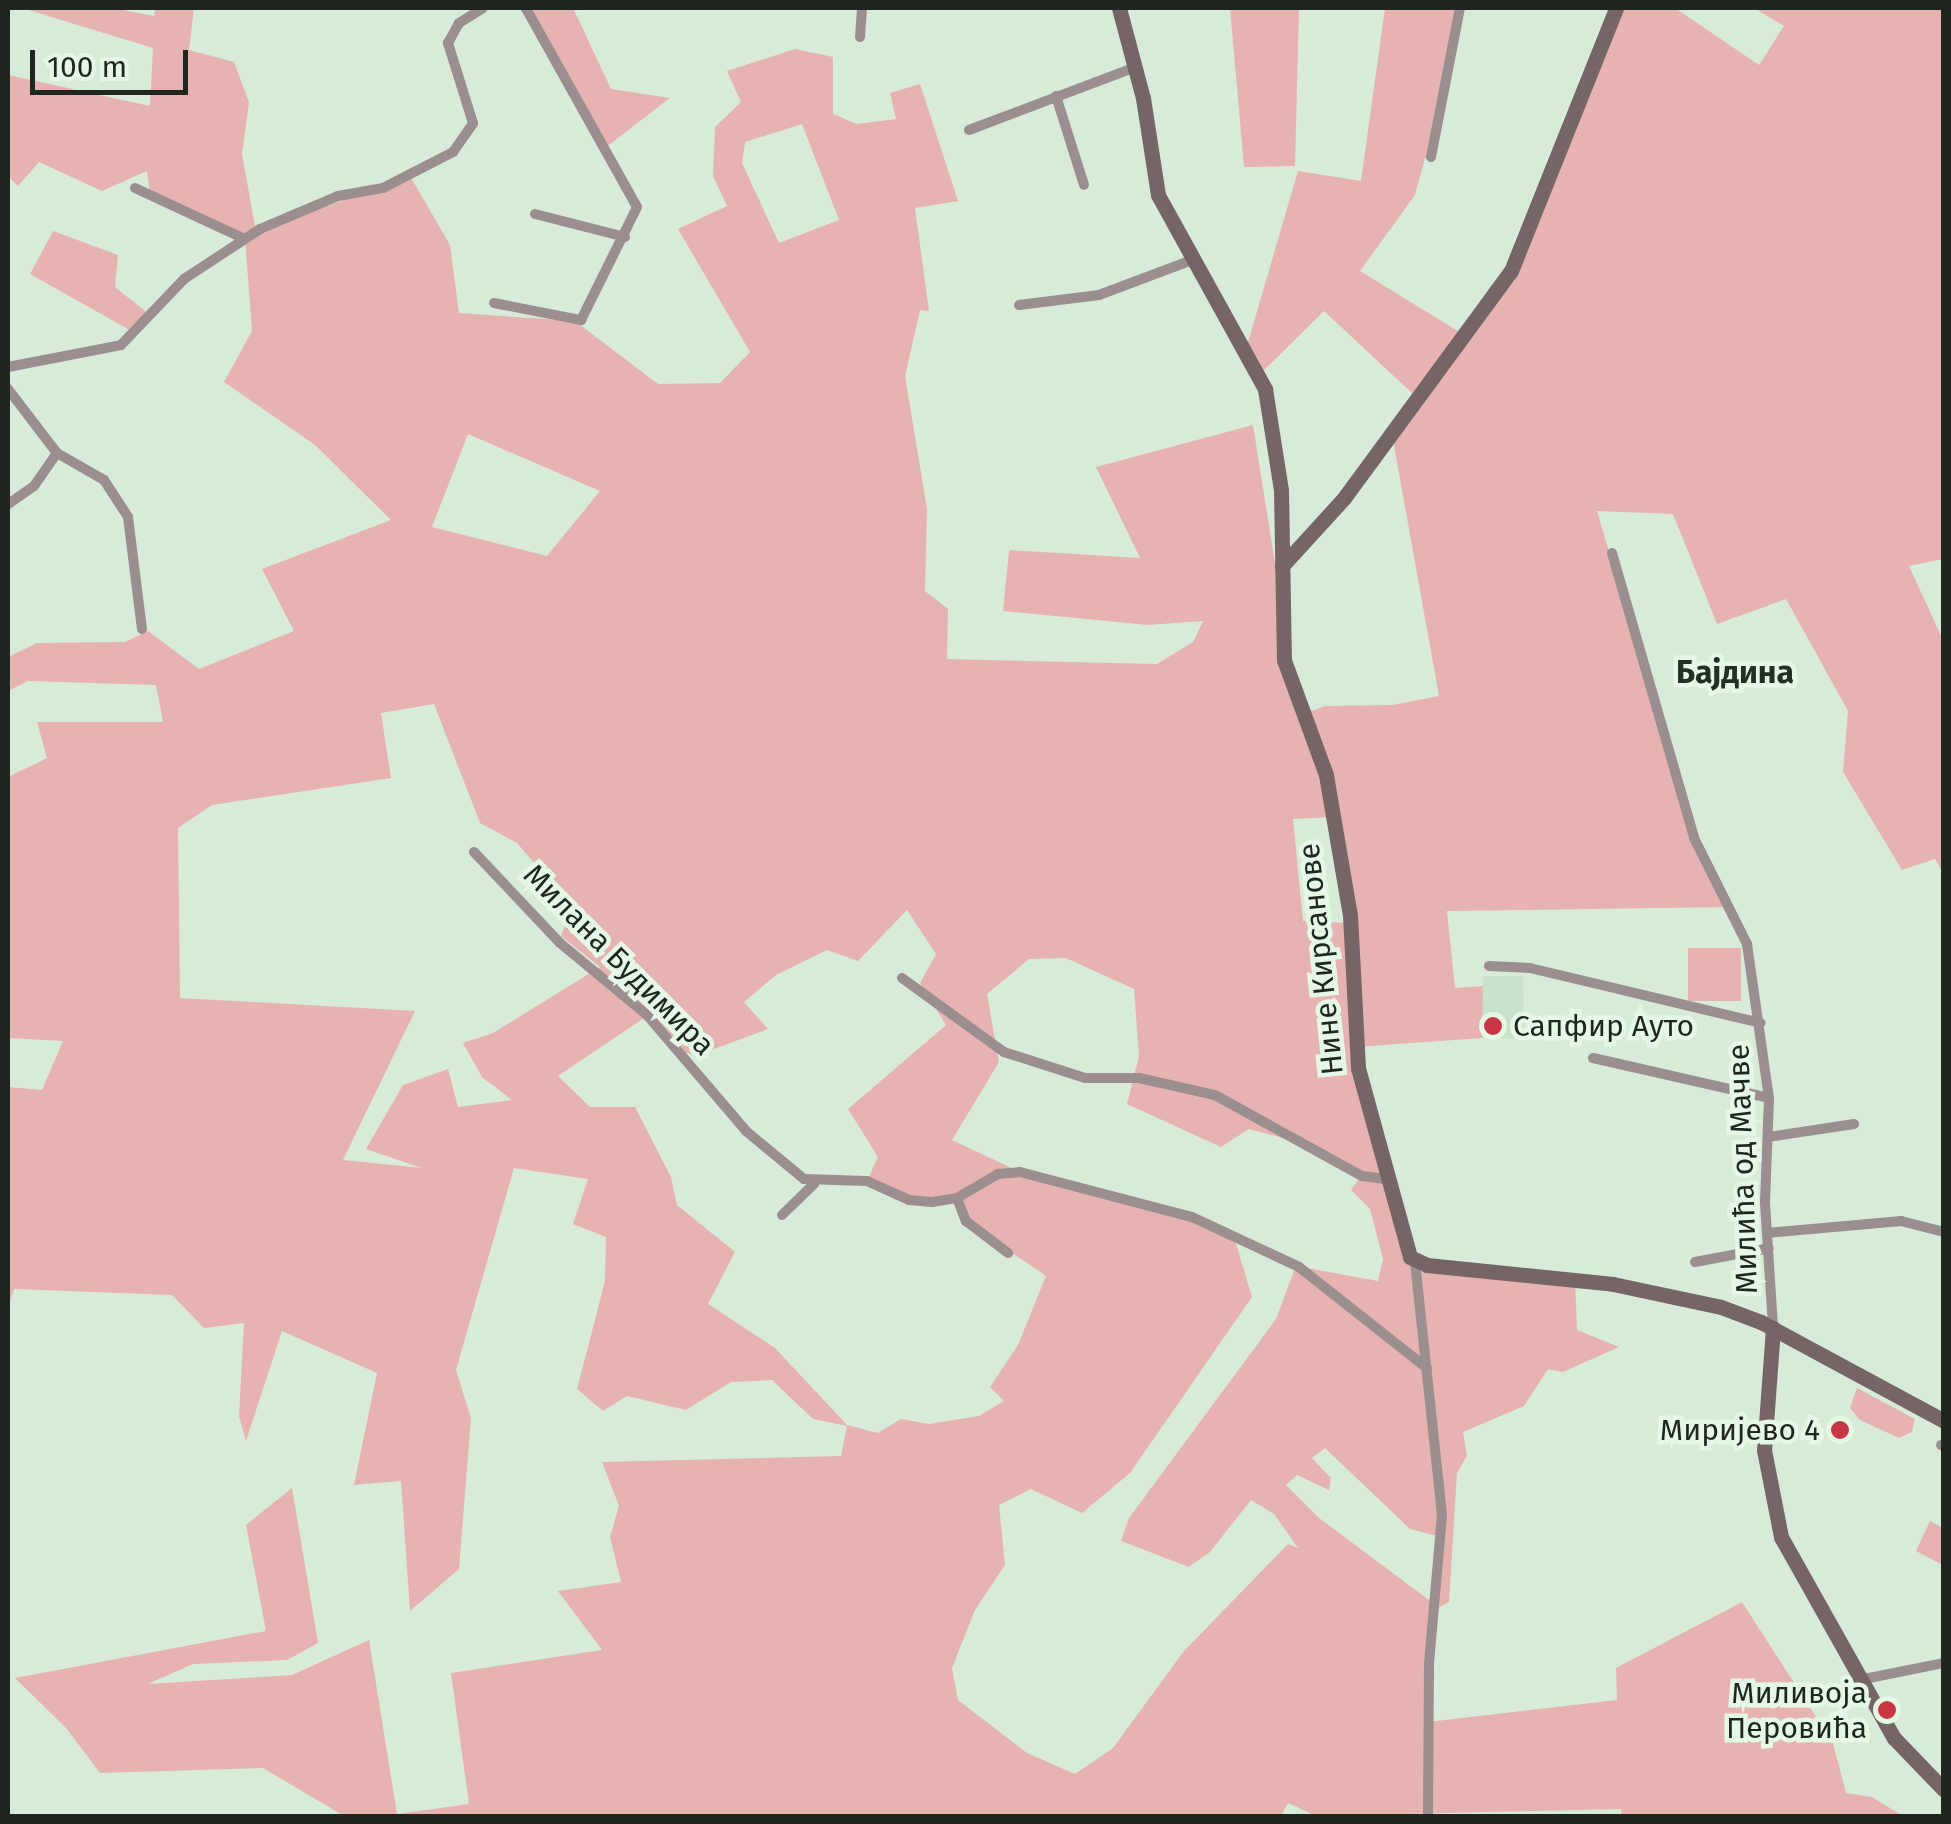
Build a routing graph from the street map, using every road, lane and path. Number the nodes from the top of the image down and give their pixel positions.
1 (484, 8) edge
2 (526, 8) edge
3 (862, 8) edge
4 (1119, 8) edge
5 (1460, 8) edge
6 (1616, 8) edge
7 (860, 37) dead end
8 (1136, 67) junction
9 (1056, 96) junction
10 (969, 130) dead end
11 (1432, 157) dead end
12 (1084, 185) dead end
13 (135, 188) dead end
14 (535, 214) dead end
15 (624, 238) junction
16 (245, 239) junction
17 (1195, 259) junction
18 (494, 303) dead end
19 (1018, 305) dead end
20 (8, 367) edge
21 (8, 390) edge
22 (57, 453) junction
23 (8, 504) edge
24 (1612, 554) dead end
25 (1280, 575) junction
26 (142, 628) dead end
27 (474, 852) dead end
28 (1489, 966) dead end
29 (902, 978) dead end
30 (1761, 1023) junction
31 (1593, 1058) dead end
32 (1769, 1098) junction
33 (1854, 1124) dead end
34 (1768, 1137) junction
35 (1386, 1179) junction
36 (814, 1184) junction
37 (957, 1198) junction
38 (782, 1216) dead end
39 (1944, 1232) edge
40 (1768, 1233) junction
41 (1769, 1248) junction
42 (1008, 1253) dead end
43 (1415, 1262) junction
44 (1696, 1262) dead end
45 (1773, 1328) junction
46 (1427, 1368) junction
47 (1944, 1421) edge
48 (1944, 1663) edge
49 (1859, 1680) junction
50 (1944, 1790) edge
51 (1428, 1816) edge

1 - 16 street
2 - 15 street
3 - 7 street
4 - 8 street, Нине Кирсанове
5 - 11 street
6 - 25 street
8 - 9 street
8 - 17 street, Нине Кирсанове
9 - 10 street
9 - 12 street
13 - 16 street
14 - 15 street
15 - 18 street
16 - 20 street
17 - 19 street
17 - 25 street, Нине Кирсанове
21 - 22 street
22 - 23 street
22 - 26 street
24 - 30 street, Милића од Мачве
25 - 35 street, Нине Кирсанове
27 - 36 street, Милана Будимира
28 - 30 street
29 - 35 street
30 - 32 street, Милића од Мачве
31 - 32 street
32 - 34 street, Милића од Мачве
33 - 34 street
34 - 40 street, Милића од Мачве
35 - 43 street, Нине Кирсанове
36 - 37 street
36 - 38 street
37 - 42 street
37 - 46 street
39 - 40 street
40 - 41 street, Милића од Мачве
41 - 44 street
41 - 45 street, Милића од Мачве
43 - 45 street
43 - 46 street, Нине Кирсанове
45 - 47 street
45 - 49 street
46 - 51 street, Нине Кирсанове
48 - 49 street
49 - 50 street

